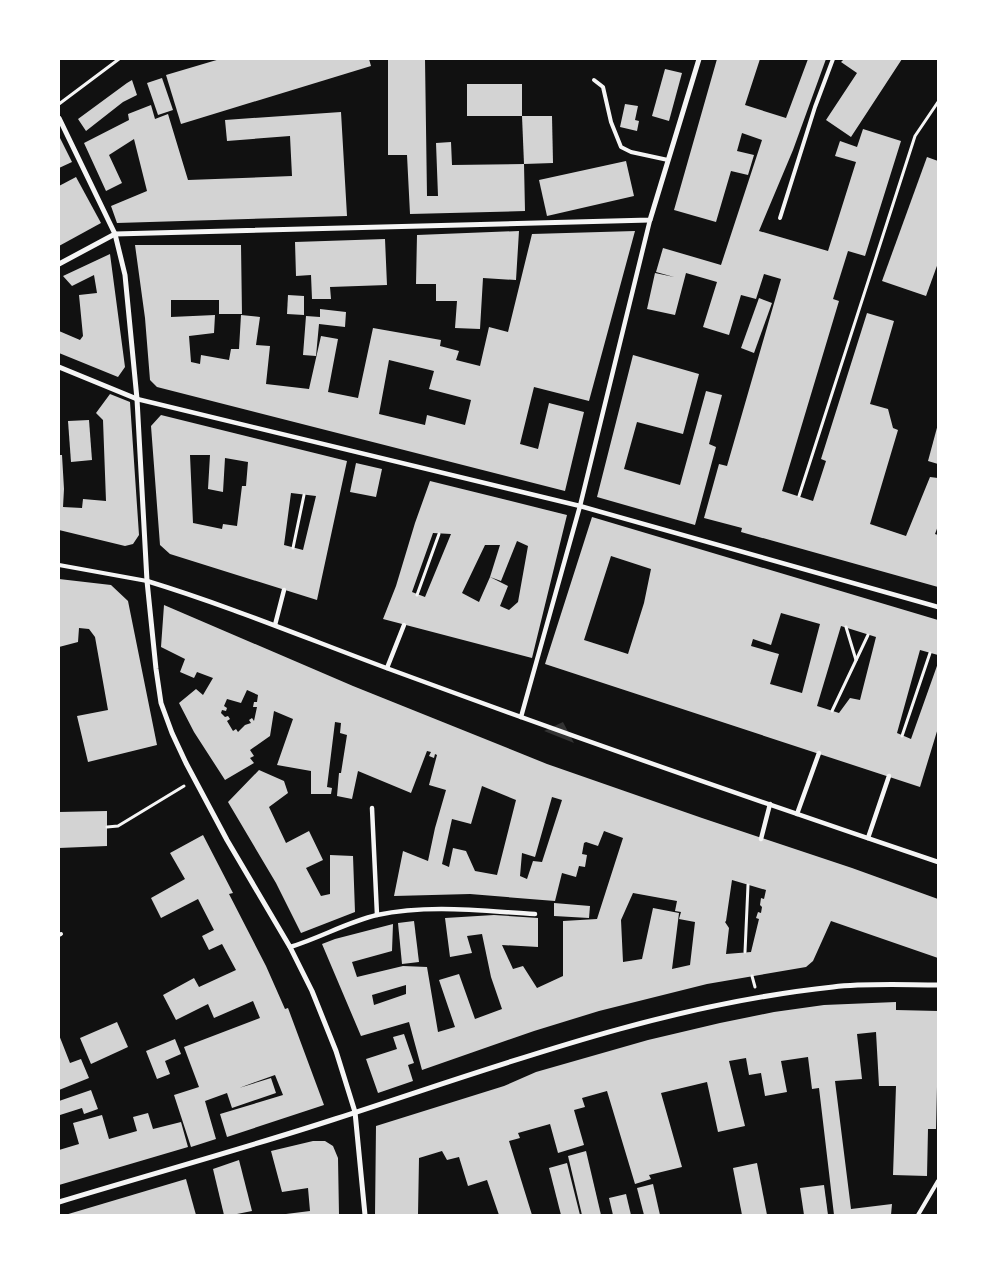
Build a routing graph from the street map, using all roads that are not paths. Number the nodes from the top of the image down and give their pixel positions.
1 (699, 59) edge
2 (833, 59) edge
3 (594, 80) dead end
4 (59, 118) edge
5 (668, 160) junction
6 (780, 218) dead end
7 (650, 220) junction
8 (116, 234) junction
9 (59, 264) edge
10 (59, 367) edge
11 (137, 399) junction
12 (580, 506) junction
13 (59, 565) edge
14 (147, 580) junction
15 (284, 590) dead end
16 (938, 607) edge
17 (275, 625) junction
18 (404, 625) dead end
19 (387, 668) junction
20 (521, 716) junction
21 (819, 753) dead end
22 (889, 776) dead end
23 (770, 804) junction
24 (372, 808) dead end
25 (797, 814) junction
26 (868, 838) junction
27 (761, 839) dead end
28 (938, 862) edge
29 (535, 914) dead end
30 (377, 915) junction
31 (290, 947) junction
32 (938, 986) edge
33 (355, 1112) junction
34 (938, 1181) edge
35 (59, 1202) edge
36 (365, 1215) edge
37 (918, 1215) edge

1 - 5 street
2 - 6 lane
3 - 5 lane
4 - 8 street
5 - 7 street
7 - 8 street
7 - 12 street
8 - 9 street
8 - 11 street
10 - 11 street
11 - 12 street
11 - 14 street
12 - 16 street
12 - 20 street
13 - 14 lane
14 - 17 street
14 - 31 street
15 - 17 street
17 - 19 street
18 - 19 street
19 - 20 street
20 - 23 street
21 - 25 street
22 - 26 street
23 - 25 street
23 - 27 street
24 - 30 street
25 - 26 street
26 - 28 street
29 - 30 street
30 - 31 street
31 - 33 street
32 - 33 street
33 - 35 street
33 - 36 street
34 - 37 lane

